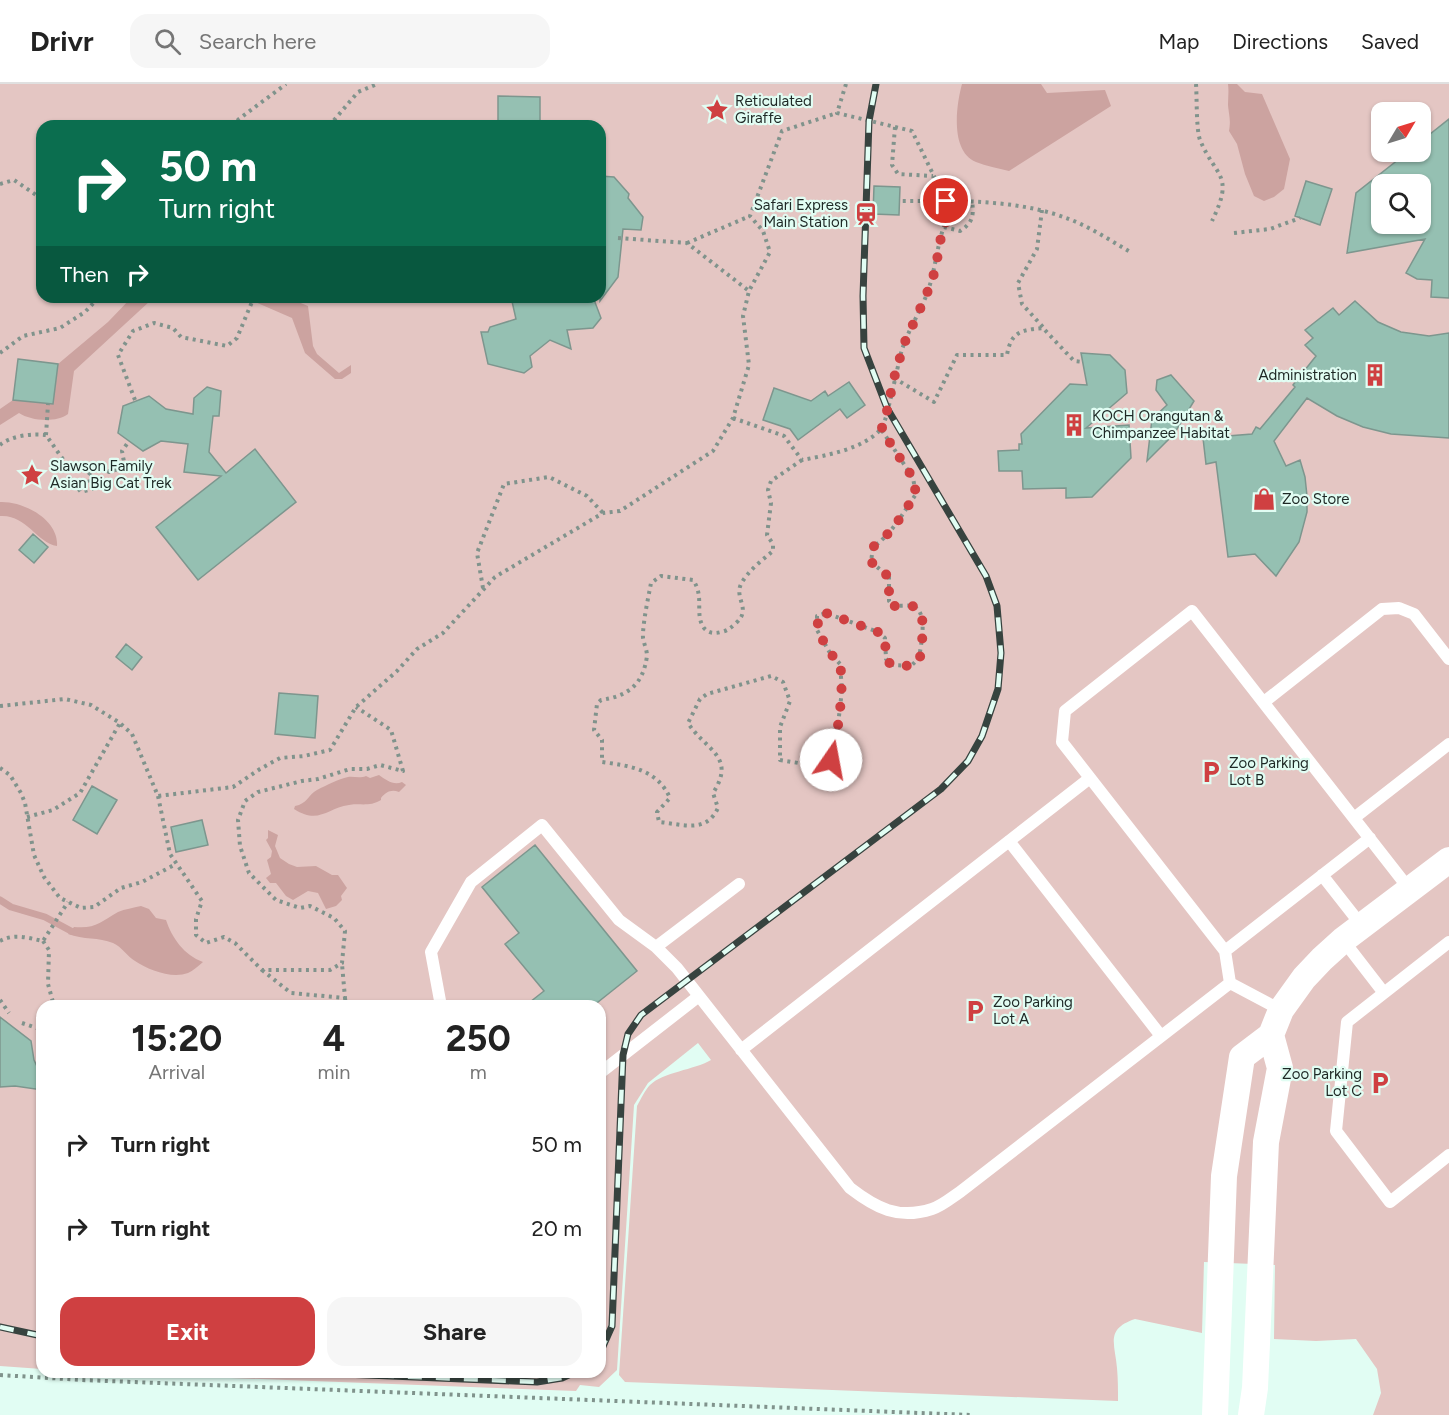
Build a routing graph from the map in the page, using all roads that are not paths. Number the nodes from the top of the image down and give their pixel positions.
1 (1449, 659) edge
2 (1264, 702) junction
3 (1449, 744) edge
4 (1090, 778) junction
5 (1354, 818) junction
6 (1370, 838) junction
7 (1010, 841) junction
8 (1449, 860) edge
9 (1322, 875) junction
10 (740, 884) dead end
11 (1410, 890) junction
12 (1352, 933) junction
13 (1449, 942) edge
14 (656, 947) junction
15 (1225, 951) junction
16 (1230, 983) junction
17 (1384, 993) junction
18 (699, 996) junction
19 (440, 1000) edge
20 (1281, 1010) junction
21 (1271, 1035) junction
22 (1161, 1036) junction
23 (741, 1050) junction
24 (606, 1068) edge
25 (1449, 1155) edge
26 (1215, 1415) edge
27 (1251, 1415) edge

1 - 2 lane
2 - 4 lane
2 - 5 lane
3 - 5 lane
4 - 7 lane
4 - 15 lane
5 - 6 lane
6 - 9 lane
6 - 11 lane
7 - 22 lane
7 - 23 lane
8 - 11 street
9 - 12 lane
9 - 15 lane
10 - 14 lane
11 - 12 street
12 - 17 lane
12 - 20 street
13 - 17 lane
14 - 18 lane
14 - 19 lane
15 - 16 lane
16 - 20 lane
16 - 22 lane
17 - 25 lane
18 - 23 lane
18 - 24 lane
20 - 21 street
21 - 26 street
21 - 27 street
22 - 23 lane

